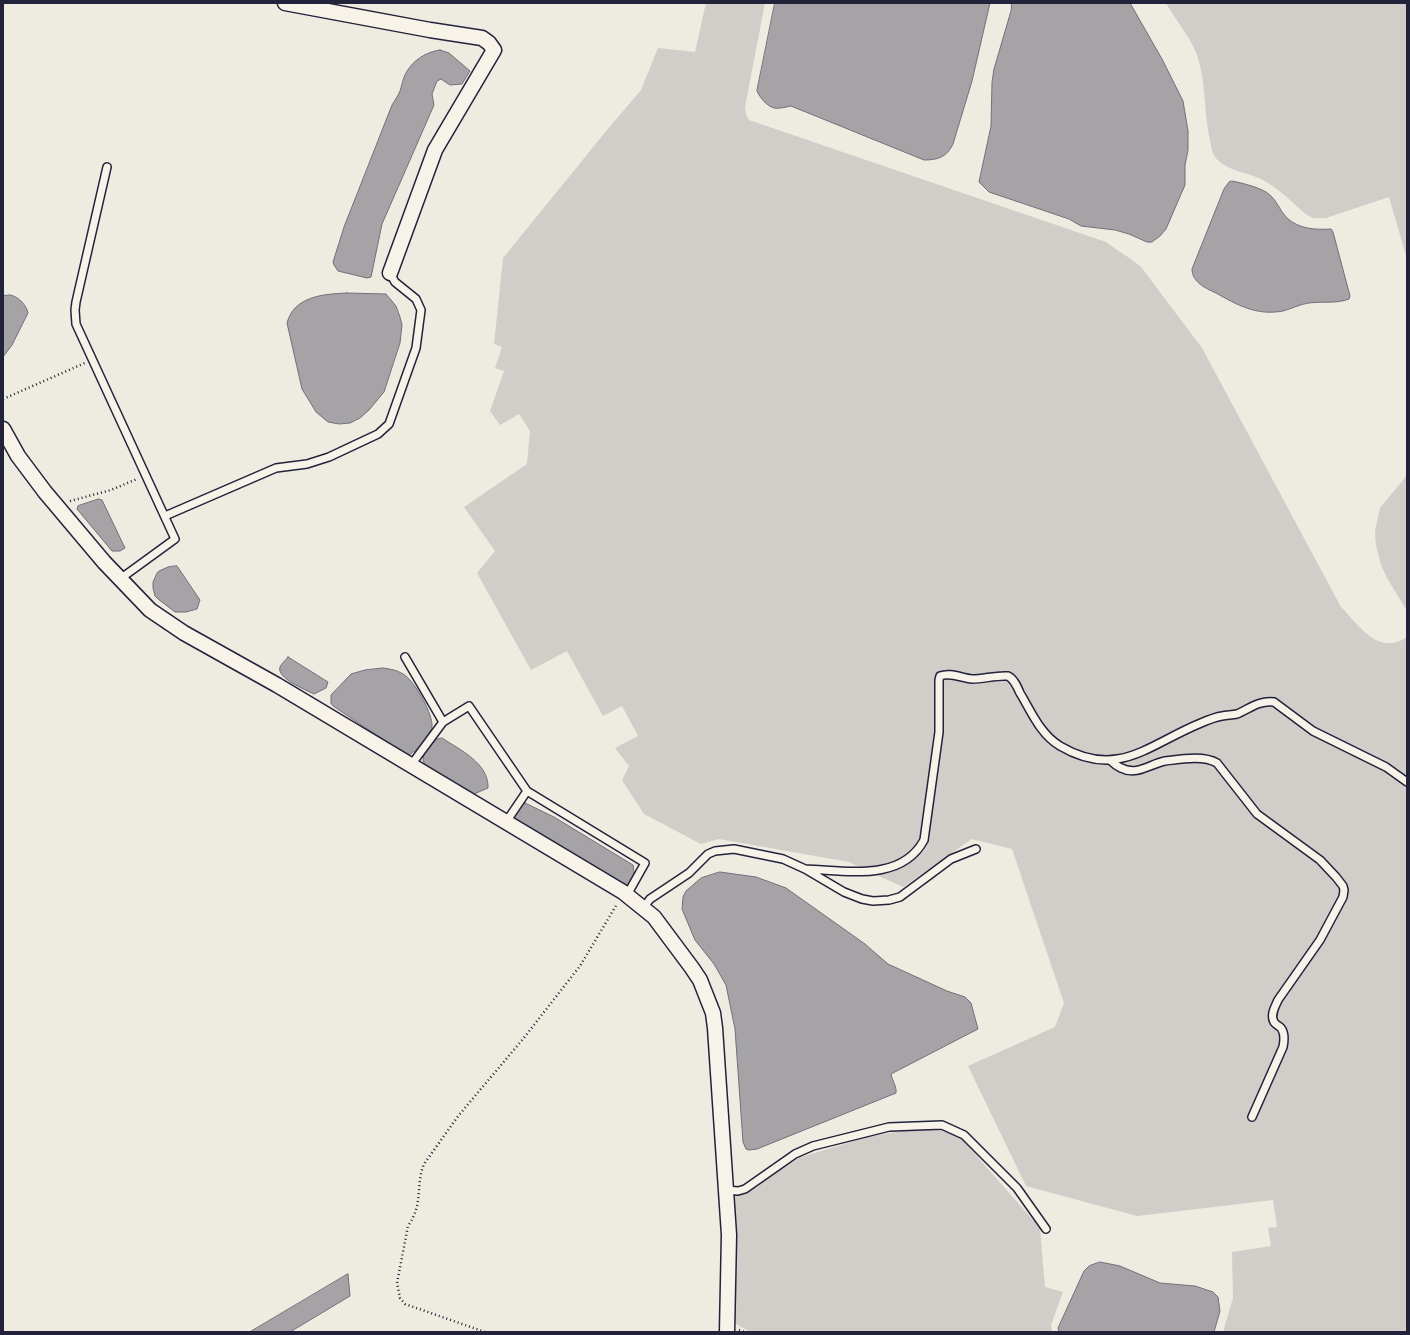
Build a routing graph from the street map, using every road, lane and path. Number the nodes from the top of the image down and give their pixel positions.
1 (285, 3) edge
2 (107, 167) dead end
3 (390, 273) joint
4 (92, 360) junction
5 (3, 399) edge
6 (3, 429) edge
7 (146, 476) junction
8 (56, 505) junction
9 (165, 516) junction
10 (120, 579) junction
11 (405, 657) dead end
12 (443, 722) junction
13 (1111, 761) junction
14 (411, 765) junction
15 (1407, 782) edge
16 (527, 791) junction
17 (506, 822) junction
18 (976, 849) dead end
19 (805, 869) junction
20 (625, 894) junction
21 (644, 907) junction
22 (1252, 1117) dead end
23 (726, 1190) junction
24 (1046, 1229) dead end
25 (484, 1332) edge
26 (727, 1332) edge

1 - 3 street
2 - 4 lane
3 - 9 lane
4 - 5 path
4 - 7 lane
6 - 8 street
7 - 8 path
7 - 9 lane
8 - 10 street
9 - 10 lane
10 - 14 street
11 - 12 lane
12 - 14 lane
12 - 16 lane
13 - 15 lane
13 - 19 lane
13 - 22 lane
14 - 17 street
16 - 17 lane
16 - 20 lane
17 - 20 street
18 - 19 lane
19 - 21 lane
20 - 21 street
20 - 25 path
21 - 23 street
23 - 24 lane
23 - 26 street

